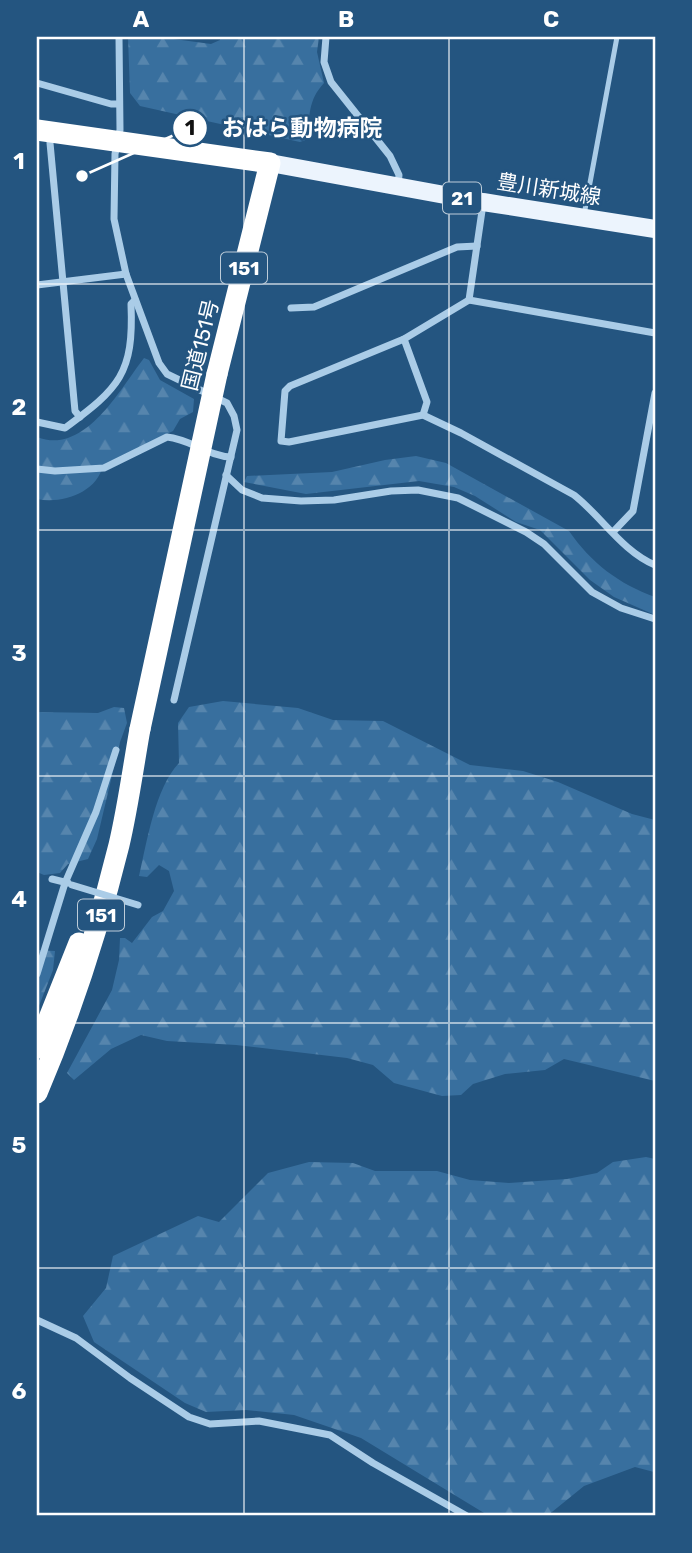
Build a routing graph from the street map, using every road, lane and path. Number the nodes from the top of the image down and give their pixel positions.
1 (119, 37) edge
2 (326, 37) edge
3 (617, 37) edge
4 (37, 83) edge
5 (120, 104) junction
6 (44, 131) edge
7 (118, 143) junction
8 (270, 163) junction
9 (398, 186) junction
10 (483, 202) junction
11 (584, 218) junction
12 (655, 229) edge
13 (477, 246) junction
14 (126, 274) junction
15 (63, 282) junction
16 (37, 285) edge
17 (135, 300) junction
18 (469, 300) junction
19 (291, 308) dead end
20 (655, 333) edge
21 (404, 338) junction
22 (655, 393) edge
23 (423, 415) junction
24 (80, 417) junction
25 (37, 422) edge
26 (231, 457) junction
27 (37, 469) edge
28 (226, 475) junction
29 (613, 532) junction
30 (655, 565) edge
31 (655, 619) edge
32 (174, 700) dead end
33 (140, 729) junction
34 (116, 750) dead end
35 (52, 879) dead end
36 (69, 883) junction
37 (138, 905) dead end
38 (37, 974) edge
39 (37, 1048) edge
40 (37, 1093) edge
41 (37, 1320) edge
42 (467, 1516) edge

1 - 5 street
2 - 9 street
3 - 11 lane
4 - 5 street
5 - 7 street
6 - 7 highway
6 - 15 street
7 - 8 highway
7 - 14 street
8 - 9 main road, 豊川新城線 / 21
8 - 33 highway, 国道151号 / 151, bridge
9 - 10 main road, 豊川新城線 / 21
10 - 11 main road, 豊川新城線 / 21
10 - 13 street
11 - 12 main road, 豊川新城線 / 21
13 - 18 street
13 - 19 street
14 - 15 street
14 - 17 street
15 - 16 street
15 - 24 street
17 - 24 street
17 - 26 street
18 - 20 street
18 - 21 street
21 - 23 street
21 - 23 street
22 - 29 street
23 - 29 street
24 - 25 street
26 - 27 street
26 - 28 street
28 - 31 street
28 - 32 street
29 - 30 street
33 - 39 highway, 国道151号 / 151
33 - 40 highway, 国道151号 / 151
34 - 36 street
35 - 36 street
36 - 37 street, bridge
36 - 38 street
41 - 42 street

